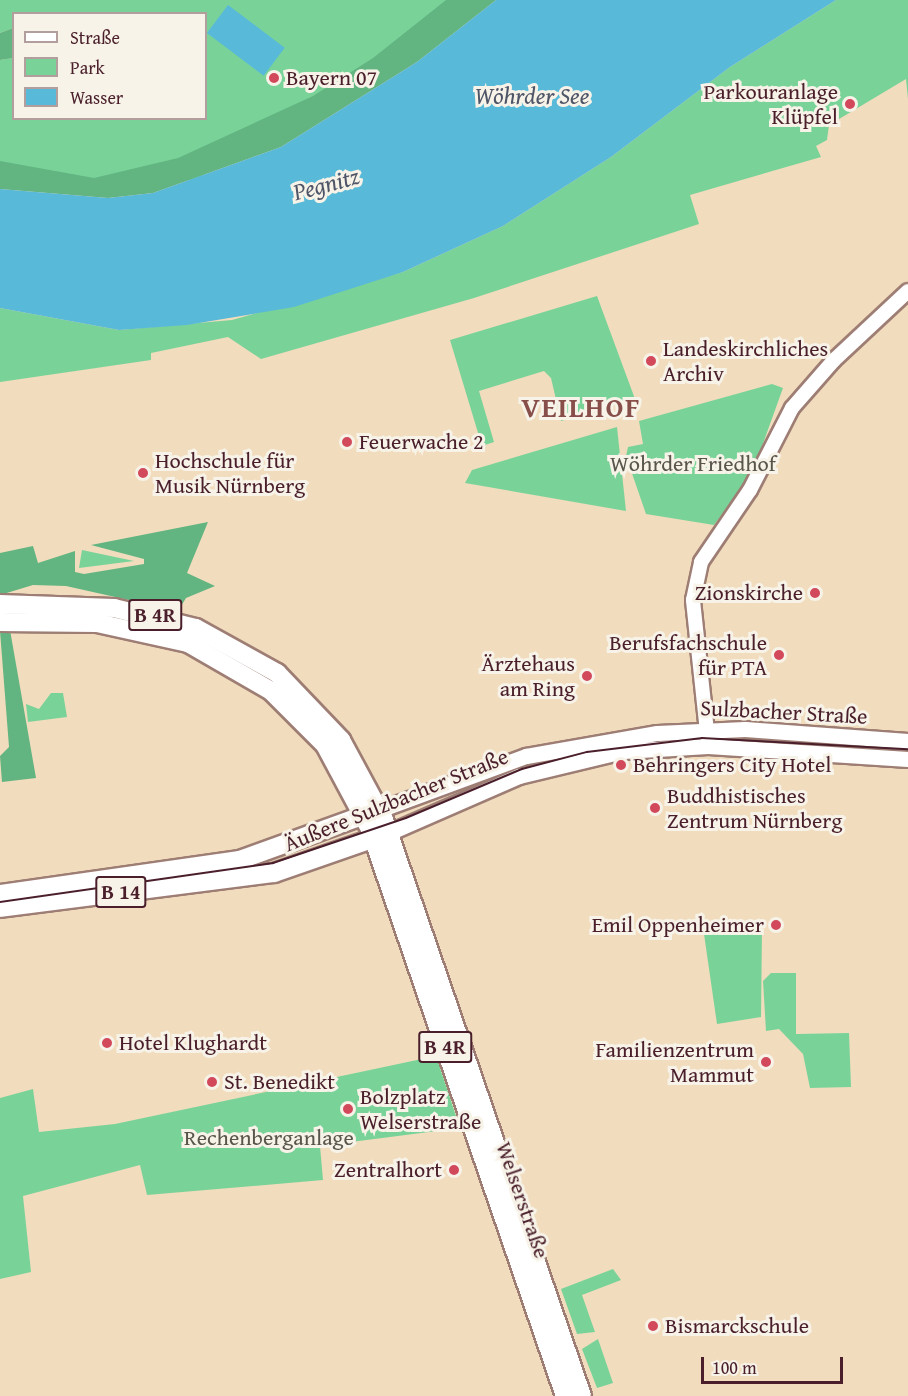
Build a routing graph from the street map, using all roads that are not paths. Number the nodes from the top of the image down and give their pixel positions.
1 (908, 291) edge
2 (0, 604) edge
3 (0, 622) edge
4 (245, 672) junction
5 (293, 686) junction
6 (706, 728) junction
7 (661, 740) junction
8 (908, 741) edge
9 (708, 746) junction
10 (908, 759) edge
11 (372, 813) junction
12 (381, 836) junction
13 (0, 894) edge
14 (404, 903) junction
15 (0, 908) edge
16 (565, 1396) edge
17 (582, 1396) edge

1 - 6 street
2 - 5 main road, B 4R
3 - 4 main road, B 4R
4 - 5 main road, B 4R
4 - 11 main road, B 4R
5 - 11 main road, B 4R
6 - 7 main road, Sulzbacher Straße
6 - 8 main road, Sulzbacher Straße
6 - 9 street
7 - 9 main road, Sulzbacher Straße
7 - 11 main road, Äußere Sulzbacher Straße
7 - 12 main road, Äußere Sulzbacher Straße
9 - 10 main road, Sulzbacher Straße
11 - 12 main road, Welserstraße / B 4R
11 - 13 main road, Äußere Sulzbacher Straße / B 14
12 - 14 main road, Welserstraße / B 4R
12 - 15 main road, Äußere Sulzbacher Straße / B 14
14 - 16 main road, Welserstraße / B 4R
14 - 17 main road, Welserstraße / B 4R

